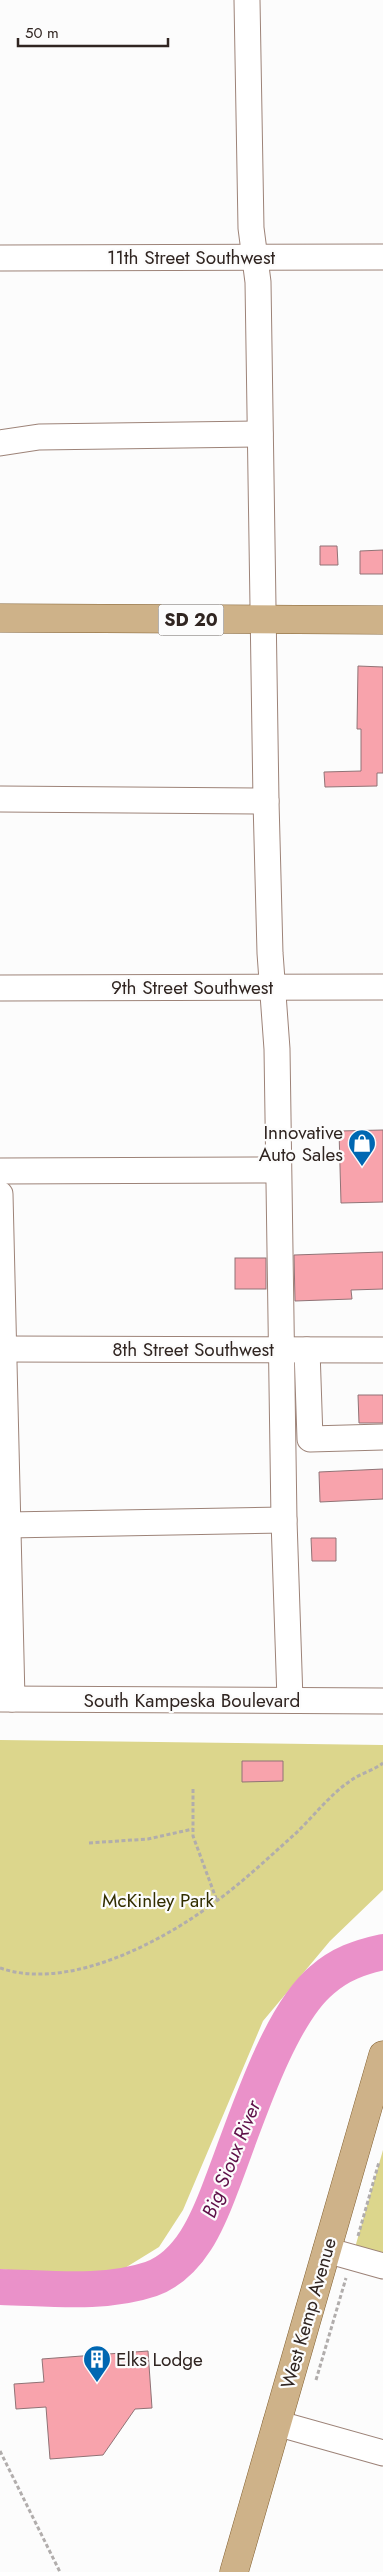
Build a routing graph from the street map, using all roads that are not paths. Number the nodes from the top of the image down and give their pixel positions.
1 (248, 0) edge
2 (255, 256) junction
3 (383, 257) edge
4 (0, 258) edge
5 (260, 434) junction
6 (0, 443) edge
7 (0, 618) edge
8 (263, 620) junction
9 (383, 620) edge
10 (0, 799) edge
11 (266, 801) junction
12 (383, 986) edge
13 (272, 987) junction
14 (0, 988) edge
15 (278, 1170) junction
16 (0, 1171) edge
17 (0, 1194) edge
18 (4, 1349) junction
19 (282, 1350) junction
20 (307, 1350) junction
21 (383, 1350) edge
22 (383, 1436) edge
23 (284, 1520) junction
24 (8, 1525) junction
25 (6, 1699) edge
26 (290, 1700) junction
27 (383, 1701) edge
28 (383, 2055) edge
29 (326, 2250) junction
30 (383, 2266) edge
31 (276, 2423) junction
32 (383, 2453) edge
33 (234, 2572) edge

1 - 2 street
2 - 3 street, 11th Street Southwest
2 - 4 street, 11th Street Southwest
2 - 5 street
5 - 6 street
5 - 8 street
7 - 8 main road, SD 20
8 - 9 main road, SD 20
8 - 11 street
10 - 11 street
11 - 13 street
12 - 13 street, 9th Street Southwest
13 - 14 street, 9th Street Southwest
13 - 15 street
15 - 16 street
15 - 19 street
17 - 18 street
18 - 19 street, 8th Street Southwest
18 - 24 street
19 - 20 street, 8th Street Southwest
19 - 23 street
20 - 21 street, 8th Street Southwest
20 - 22 street
23 - 24 street
23 - 26 street
24 - 25 street
25 - 26 street, South Kampeska Boulevard
26 - 27 street, South Kampeska Boulevard
28 - 29 main road, West Kemp Avenue
29 - 30 street
29 - 31 main road, West Kemp Avenue
31 - 32 street
31 - 33 main road, West Kemp Avenue

